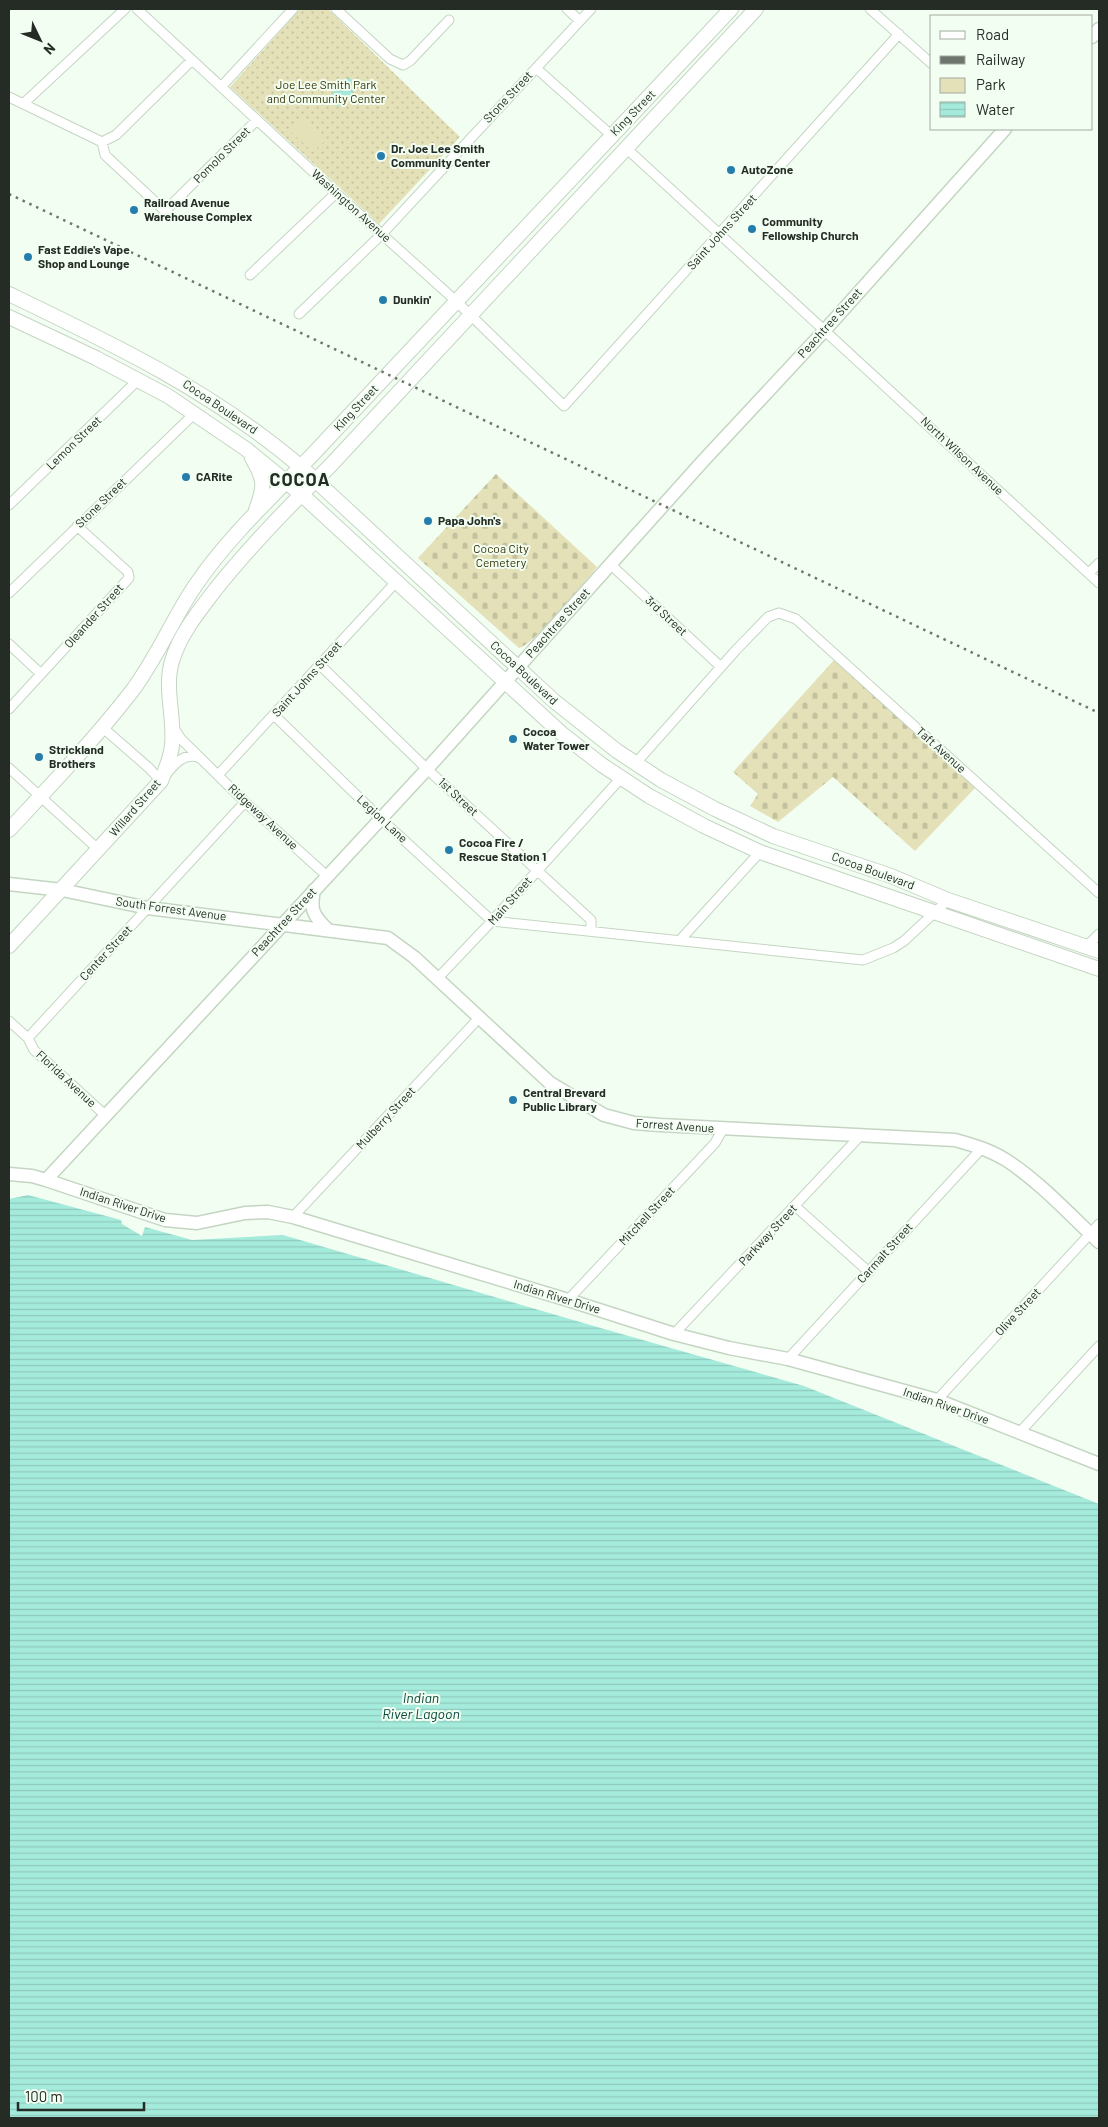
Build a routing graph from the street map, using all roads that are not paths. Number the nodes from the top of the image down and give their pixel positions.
1 (125, 9) edge
2 (136, 9) edge
3 (293, 9) edge
4 (336, 9) edge
5 (566, 9) edge
6 (591, 9) edge
7 (732, 9) edge
8 (756, 9) edge
9 (870, 9) edge
10 (449, 20) dead end
11 (580, 21) junction
12 (899, 34) junction
13 (688, 54) junction
14 (192, 60) junction
15 (930, 62) edge
16 (536, 68) junction
17 (222, 87) junction
18 (9, 97) edge
19 (23, 104) junction
20 (257, 120) junction
21 (1003, 130) edge
22 (611, 135) junction
23 (102, 142) junction
24 (626, 148) junction
25 (336, 193) junction
26 (554, 224) junction
27 (382, 234) junction
28 (720, 234) junction
29 (250, 275) dead end
30 (9, 294) edge
31 (456, 301) junction
32 (47, 312) junction
33 (299, 314) dead end
34 (469, 315) junction
35 (9, 318) edge
36 (825, 330) junction
37 (138, 380) junction
38 (564, 406) joint
39 (194, 413) junction
40 (246, 449) junction
41 (301, 467) junction
42 (315, 480) junction
43 (287, 482) junction
44 (301, 494) junction
45 (9, 505) edge
46 (255, 514) junction
47 (77, 526) junction
48 (1099, 563) edge
49 (610, 564) junction
50 (1089, 573) junction
51 (396, 582) junction
52 (1099, 583) edge
53 (9, 593) edge
54 (199, 610) joint
55 (9, 644) edge
56 (320, 665) junction
57 (721, 667) junction
58 (518, 668) junction
59 (41, 674) junction
60 (504, 682) junction
61 (9, 709) edge
62 (274, 715) junction
63 (102, 727) junction
64 (173, 727) junction
65 (200, 758) junction
66 (635, 764) junction
67 (9, 768) edge
68 (427, 769) junction
69 (218, 775) junction
70 (621, 778) junction
71 (161, 781) junction
72 (40, 796) junction
73 (245, 802) junction
74 (380, 818) junction
75 (9, 830) edge
76 (773, 836) junction
77 (729, 839) junction
78 (810, 849) junction
79 (99, 850) junction
80 (760, 852) junction
81 (537, 870) junction
82 (327, 876) junction
83 (9, 884) edge
84 (62, 890) junction
85 (314, 890) junction
86 (1099, 893) edge
87 (948, 900) junction
88 (148, 908) junction
89 (934, 911) junction
90 (492, 921) junction
91 (282, 924) junction
92 (327, 929) junction
93 (591, 931) junction
94 (1099, 934) edge
95 (681, 940) junction
96 (9, 946) edge
97 (1093, 949) edge
98 (1099, 969) edge
99 (437, 979) junction
100 (479, 1018) junction
101 (9, 1021) edge
102 (28, 1038) junction
103 (105, 1115) junction
104 (723, 1129) junction
105 (861, 1135) junction
106 (982, 1148) junction
107 (9, 1174) edge
108 (46, 1180) junction
109 (795, 1206) junction
110 (293, 1217) junction
111 (1096, 1233) edge
112 (869, 1272) junction
113 (568, 1300) junction
114 (674, 1334) junction
115 (1099, 1346) edge
116 (788, 1359) junction
117 (937, 1400) junction
118 (1020, 1432) junction
119 (1099, 1464) edge

1 - 19 street
2 - 14 street, Washington Avenue
3 - 17 street
4 - 10 street
5 - 11 street
6 - 11 street, Stone Street
7 - 13 main road, King Street
8 - 24 main road, King Street
9 - 12 street
11 - 16 street, Stone Street
12 - 15 street
12 - 28 street, Saint Johns Street
13 - 22 main road, King Street
13 - 24 main road
14 - 17 street, Washington Avenue
14 - 23 street
16 - 22 street
16 - 27 street, Stone Street
17 - 20 street, Washington Avenue
18 - 19 street
19 - 23 street
20 - 23 street, Pomolo Street
20 - 25 street, Washington Avenue
21 - 36 street, Peachtree Street
22 - 26 main road
22 - 31 main road, King Street
24 - 26 main road, King Street
24 - 28 street, North Wilson Avenue
25 - 27 street, Washington Avenue
25 - 29 street
26 - 34 main road, King Street
27 - 31 street, Washington Avenue
27 - 33 street, Stone Street
28 - 36 street, North Wilson Avenue
28 - 38 street, Saint Johns Street
30 - 32 main road, Cocoa Boulevard
31 - 34 street, Washington Avenue
31 - 41 main road, King Street
32 - 35 main road
32 - 41 main road, Cocoa Boulevard
34 - 38 street, Washington Avenue
34 - 42 main road, King Street
35 - 37 main road, Cocoa Boulevard
36 - 49 street, Peachtree Street
36 - 50 street, North Wilson Avenue
37 - 39 main road, Cocoa Boulevard
37 - 45 street, Lemon Street
39 - 40 main road, Cocoa Boulevard
39 - 47 street, Stone Street
40 - 43 main road, Cocoa Boulevard
40 - 46 main road
41 - 42 main road, Cocoa Boulevard
41 - 43 main road, King Street
42 - 44 main road, King Street
42 - 58 main road, Cocoa Boulevard
43 - 44 main road, Cocoa Boulevard
43 - 46 main road, King Street
44 - 51 main road, Cocoa Boulevard
44 - 54 main road, King Street
46 - 63 main road, King Street
47 - 53 street, Stone Street
47 - 59 street, Oleander Street
48 - 50 street
49 - 57 street, 3rd Street
49 - 58 street, Peachtree Street
50 - 52 street, North Wilson Avenue
51 - 56 street, Saint Johns Street
51 - 60 main road, Cocoa Boulevard
54 - 64 main road, Willard Street
55 - 59 street
56 - 62 street, Saint Johns Street
56 - 68 street, 1st Street
57 - 66 street
57 - 86 street, Taft Avenue
58 - 60 street, Peachtree Street
58 - 66 main road, Cocoa Boulevard
59 - 61 street, Oleander Street
60 - 68 street, Peachtree Street
60 - 70 main road, Cocoa Boulevard
62 - 69 street, Saint Johns Street
62 - 74 street, Legion Lane
63 - 71 street
63 - 72 main road, King Street
64 - 65 street, Ridgeway Avenue
64 - 71 main road, Willard Street
65 - 69 street, Ridgeway Avenue
65 - 71 street
66 - 76 main road, Cocoa Boulevard
67 - 72 street
68 - 74 street, Peachtree Street
68 - 81 street, 1st Street
69 - 73 street, Ridgeway Avenue
70 - 77 main road, Cocoa Boulevard
70 - 81 street, Main Street
71 - 79 main road, Willard Street
72 - 75 main road, King Street
72 - 79 street
73 - 82 street, Ridgeway Avenue
73 - 88 street, Center Street
74 - 82 street, Peachtree Street
74 - 90 street, Legion Lane
76 - 77 main road
76 - 78 main road, Cocoa Boulevard
77 - 80 main road, Cocoa Boulevard
78 - 80 main road
78 - 87 main road, Cocoa Boulevard
79 - 84 main road, Willard Street
80 - 89 main road, Cocoa Boulevard
80 - 95 street
81 - 90 street, Main Street
81 - 93 street, 1st Street
82 - 85 street, Peachtree Street
83 - 84 street, South Forrest Avenue
84 - 88 street, South Forrest Avenue
84 - 96 main road, Willard Street
85 - 91 street, Peachtree Street
85 - 92 street
87 - 89 street
87 - 97 main road, Cocoa Boulevard
88 - 91 street, South Forrest Avenue
88 - 102 street, Center Street
89 - 95 street
89 - 98 main road, Cocoa Boulevard
90 - 93 street
90 - 99 street, Main Street
91 - 92 street, Forrest Avenue
91 - 103 street, Peachtree Street
92 - 99 street, Forrest Avenue
93 - 95 street
94 - 97 street
99 - 100 street, Forrest Avenue
100 - 104 street, Forrest Avenue
100 - 110 street, Mulberry Street
101 - 102 street, Florida Avenue
102 - 103 street, Florida Avenue
103 - 108 street, Peachtree Street
104 - 105 street, Forrest Avenue
104 - 113 street, Mitchell Street
105 - 106 street, Forrest Avenue
105 - 109 street, Parkway Street
106 - 111 street, Forrest Avenue
106 - 112 street, Carmalt Street
107 - 108 street, Indian River Drive
108 - 110 street, Indian River Drive
109 - 112 street
109 - 114 street, Parkway Street
110 - 113 street, Indian River Drive
111 - 117 street, Olive Street
112 - 116 street, Carmalt Street
113 - 114 street, Indian River Drive
114 - 116 street, Indian River Drive
115 - 118 street
116 - 117 street, Indian River Drive
117 - 118 street, Indian River Drive
118 - 119 street, Indian River Drive

